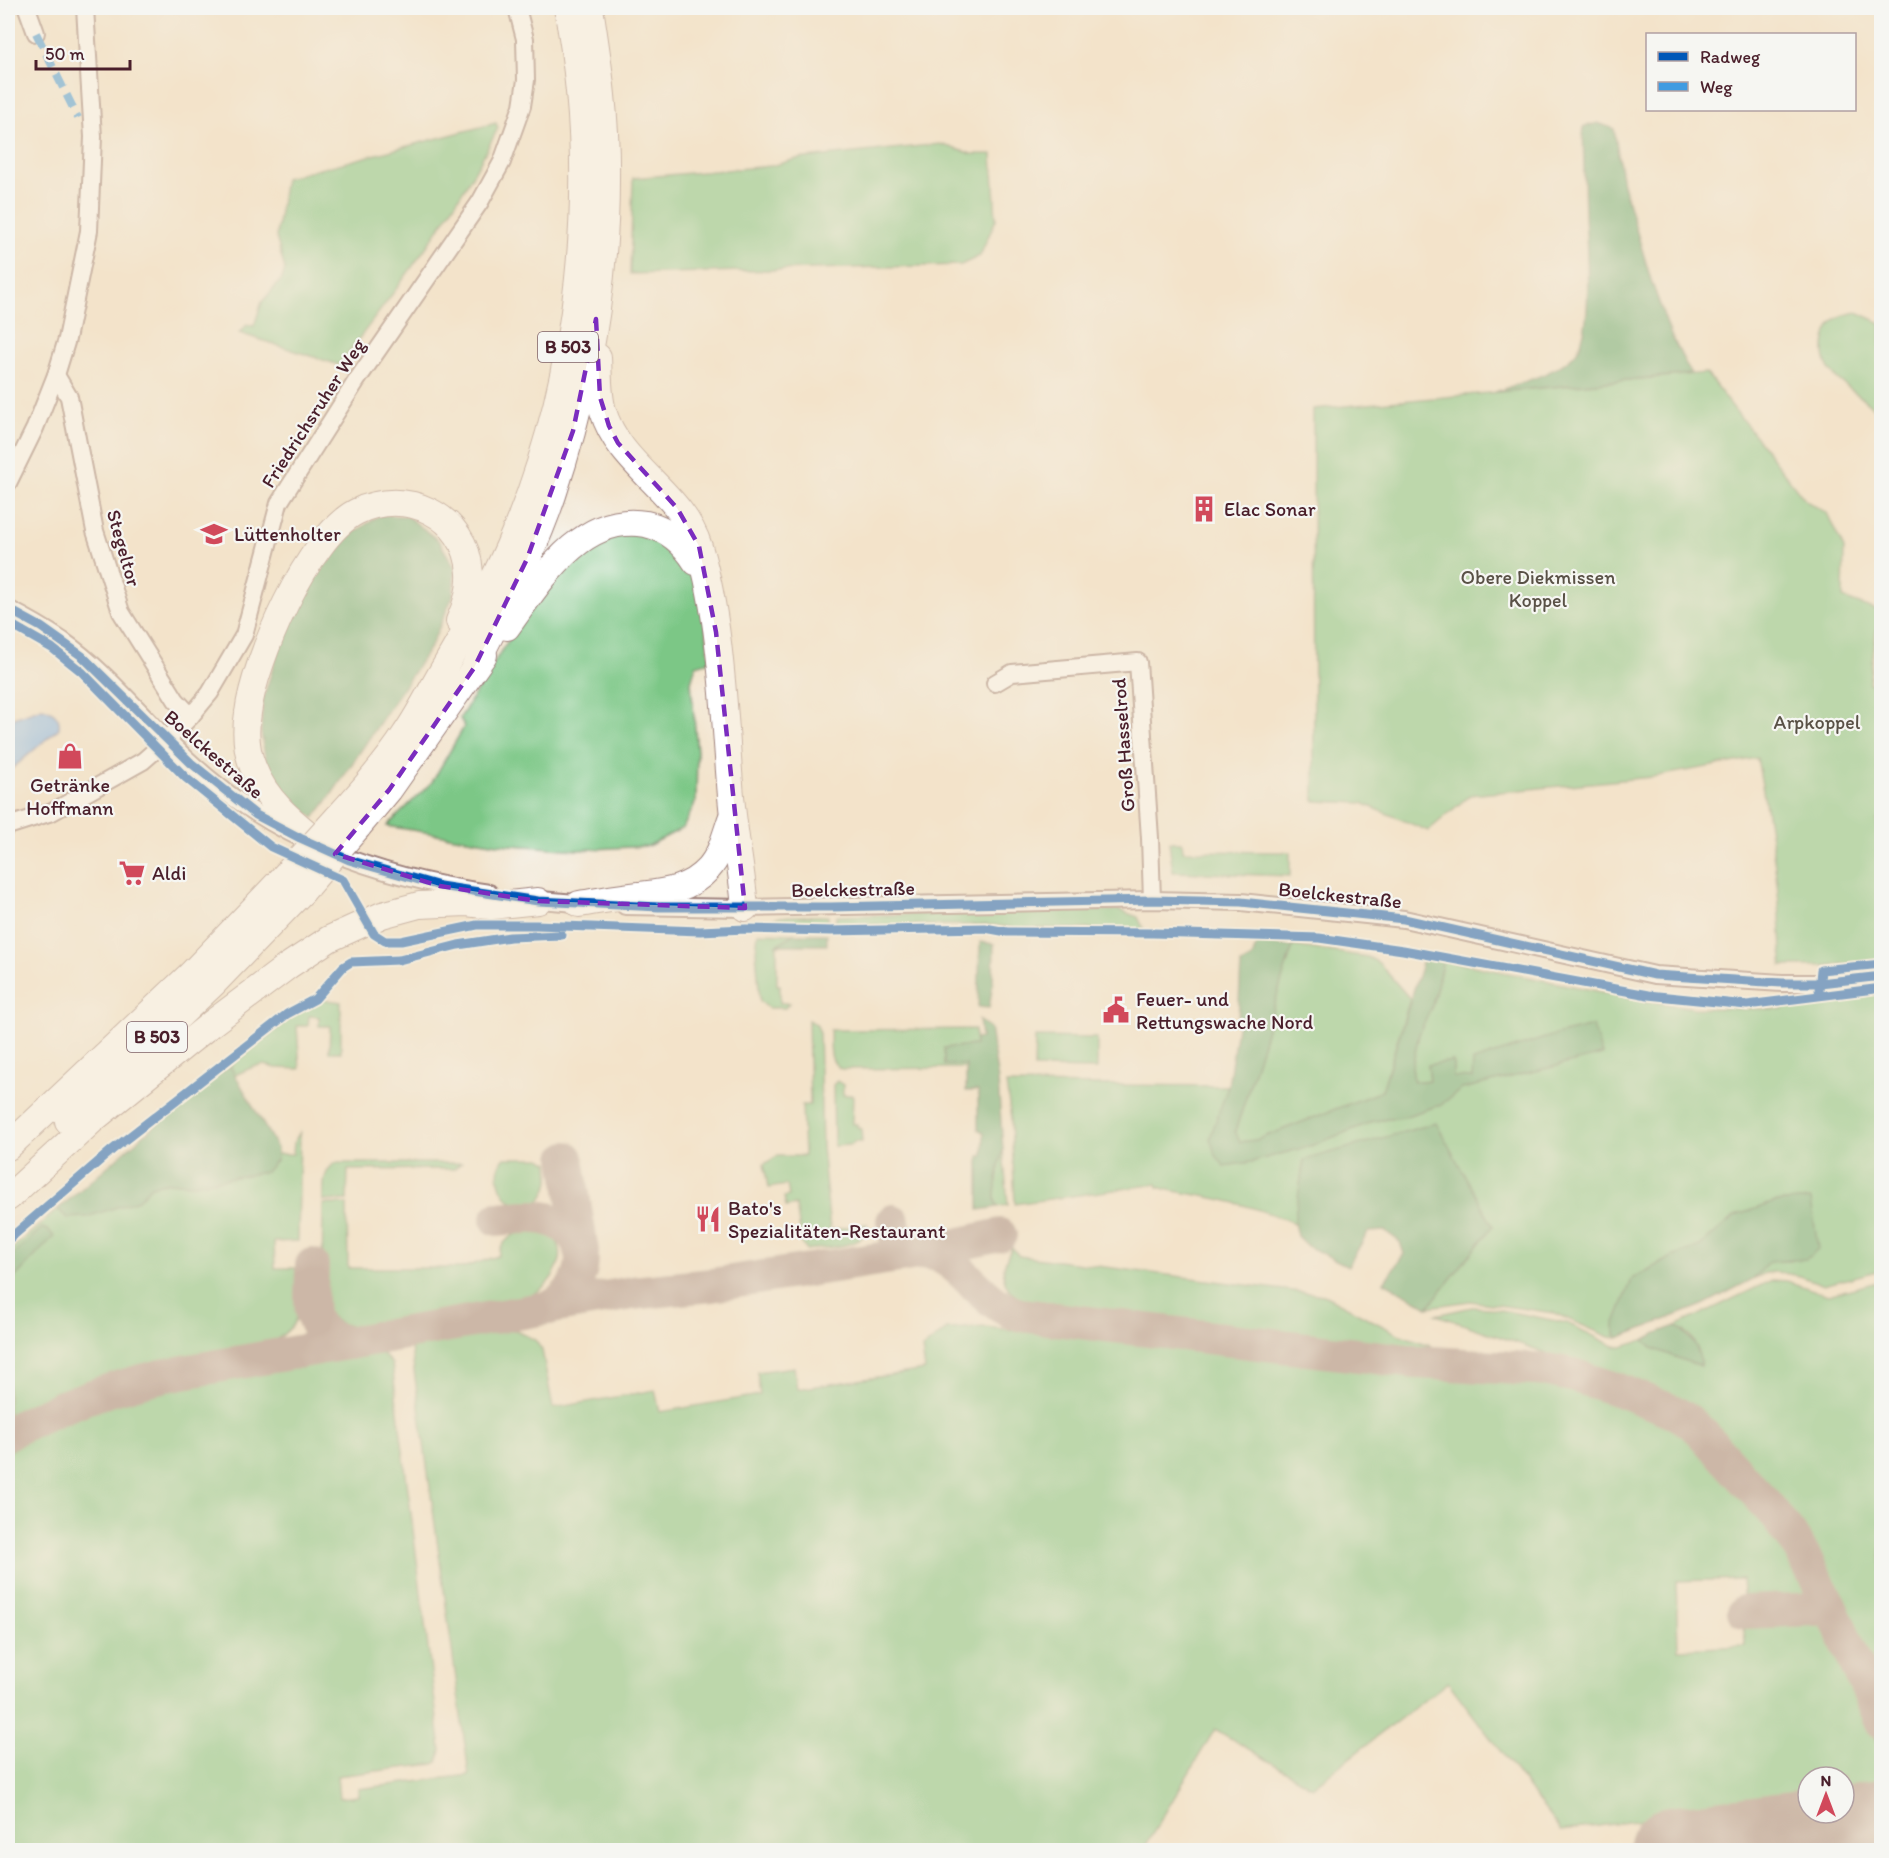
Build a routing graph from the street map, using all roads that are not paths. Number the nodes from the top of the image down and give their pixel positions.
1 (27, 8) edge
2 (85, 8) edge
3 (517, 8) edge
4 (567, 8) edge
5 (590, 8) edge
6 (36, 33) dead end
7 (596, 319) junction
8 (56, 375) junction
9 (8, 483) edge
10 (708, 586) junction
11 (8, 609) edge
12 (447, 663) junction
13 (474, 668) junction
14 (995, 683) dead end
15 (191, 716) junction
16 (167, 740) junction
17 (732, 816) junction
18 (347, 822) junction
19 (8, 826) edge
20 (332, 853) junction
21 (291, 886) junction
22 (1152, 900) junction
23 (538, 901) junction
24 (579, 904) junction
25 (745, 908) junction
26 (1881, 976) edge
27 (8, 1147) edge
28 (8, 1179) edge
29 (8, 1198) edge

1 - 6 street
2 - 8 street
3 - 15 street, Friedrichsruher Weg
4 - 12 highway, B 503
5 - 7 highway, B 503
7 - 10 highway, B 503
7 - 13 highway, B 503
8 - 9 street
8 - 15 street, Stegeltor
10 - 13 highway
10 - 17 highway
11 - 16 street, Boelckestraße
12 - 18 highway, B 503
12 - 20 highway, B 503
13 - 18 highway, B 503
14 - 22 street, Groß Hasselrod
15 - 16 street, Friedrichsruher Weg
16 - 19 street, Friedrichsruher Weg
16 - 20 street, Boelckestraße
17 - 24 highway
17 - 25 highway
18 - 21 highway, B 503, bridge
20 - 23 street, Boelckestraße
21 - 27 highway, B 503
21 - 28 highway, B 503
22 - 25 street, Boelckestraße
22 - 26 street, Boelckestraße
23 - 24 street, Boelckestraße
23 - 29 highway
24 - 25 street, Boelckestraße

